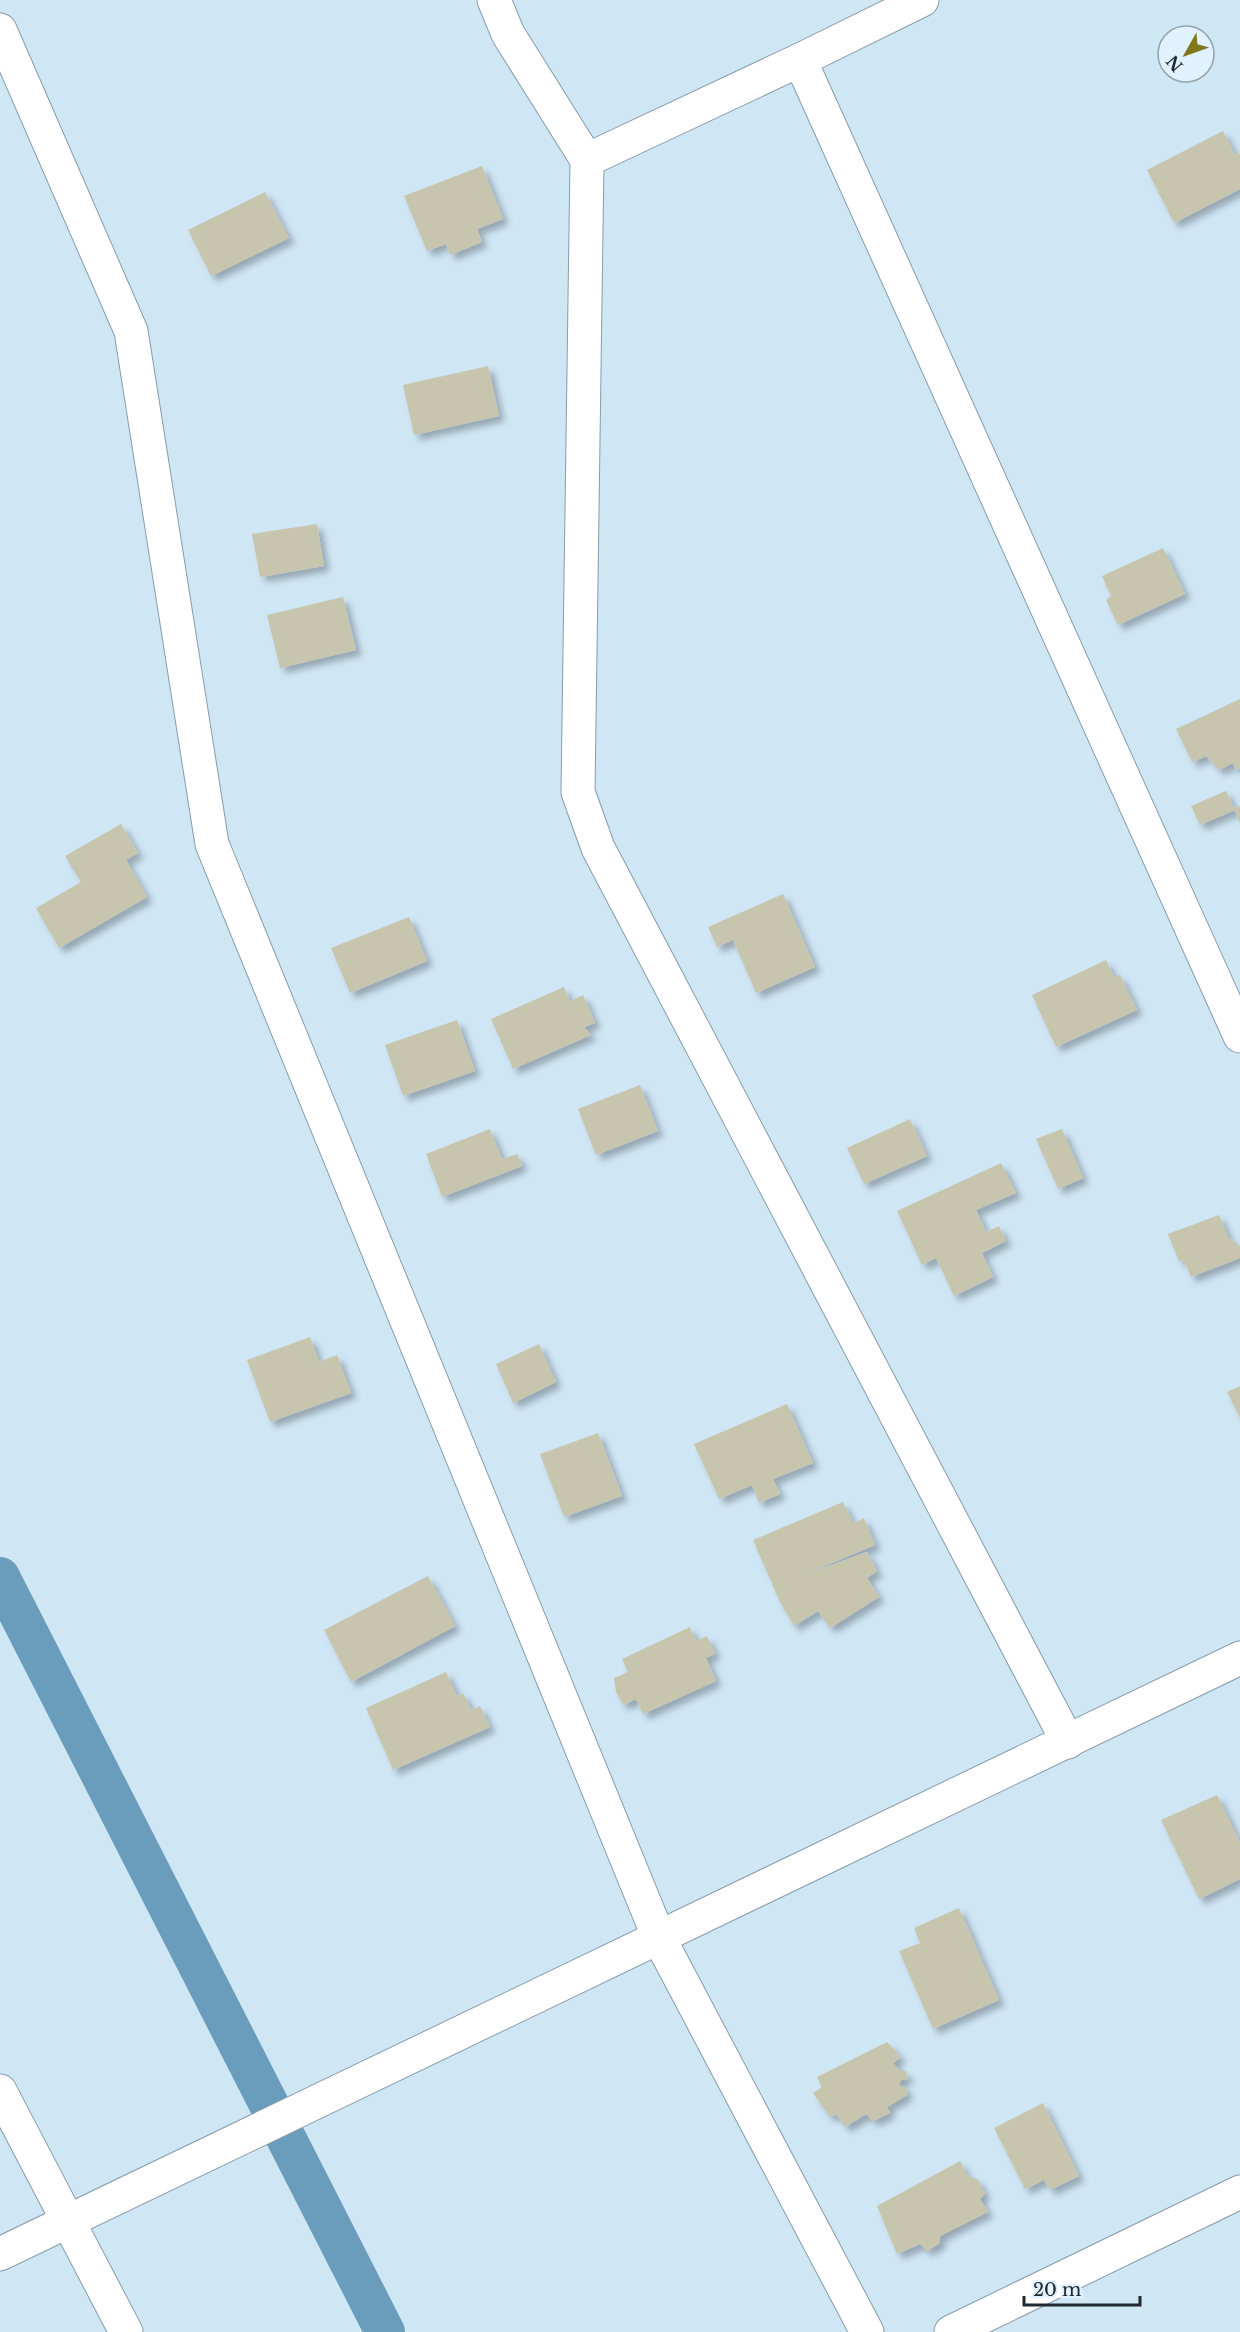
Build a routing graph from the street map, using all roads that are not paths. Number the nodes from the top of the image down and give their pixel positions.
1 (494, 0) edge
2 (922, 0) edge
3 (0, 30) edge
4 (800, 60) junction
5 (586, 160) junction
6 (1240, 1036) edge
7 (1240, 1658) edge
8 (1068, 1742) junction
9 (659, 1938) junction
10 (0, 2091) edge
11 (1240, 2192) edge
12 (68, 2221) junction
13 (0, 2254) edge
14 (126, 2332) edge
15 (867, 2332) edge
16 (951, 2332) edge

1 - 5 street
2 - 4 street
3 - 9 street
4 - 5 street
4 - 6 street
5 - 8 street
7 - 8 street
8 - 9 street
9 - 12 street
9 - 15 street
10 - 12 street
11 - 16 street
12 - 13 street
12 - 14 street

